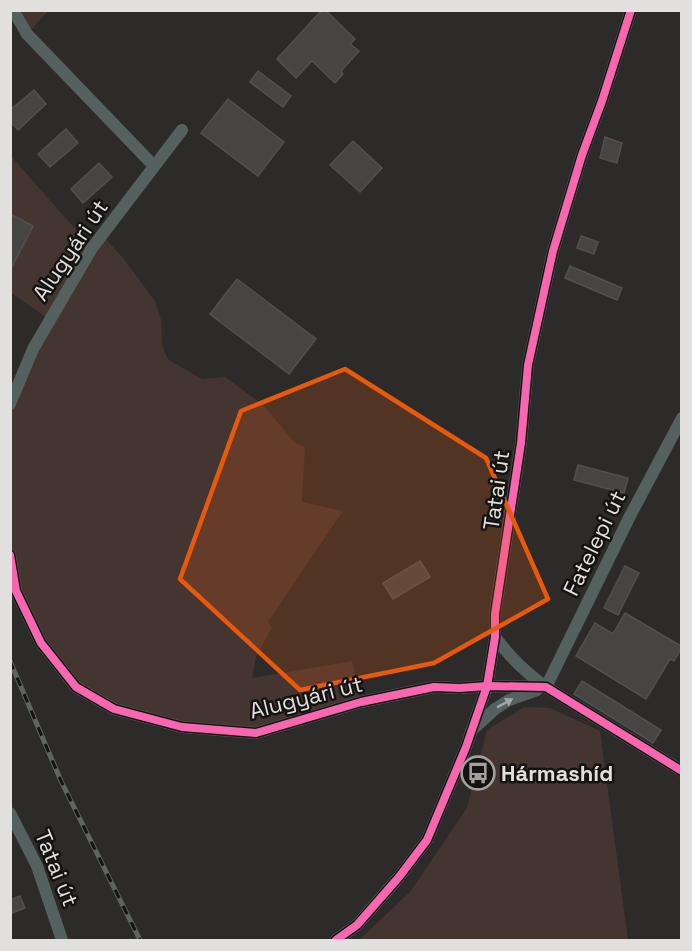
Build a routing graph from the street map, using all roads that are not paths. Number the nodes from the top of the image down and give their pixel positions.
1 (13, 10) edge
2 (631, 10) edge
3 (182, 130) dead end
4 (154, 166) junction
5 (10, 404) edge
6 (681, 418) edge
7 (10, 555) edge
8 (495, 637) junction
9 (487, 686) junction
10 (546, 687) junction
11 (470, 732) junction
12 (681, 771) edge
13 (10, 813) edge
14 (62, 940) edge
15 (336, 940) edge

1 - 4 street
2 - 8 street, Tatai út
3 - 4 street, Alugyári út
4 - 5 street, Alugyári út
6 - 10 street, Fatelepi út
7 - 9 street, Alugyári út
8 - 9 street, Tatai út
8 - 10 street
9 - 10 street, Alugyári út
9 - 11 street, Tatai út
11 -> 10 street
10 - 12 street
11 - 15 street, Tatai út
13 - 14 street, Tatai út

